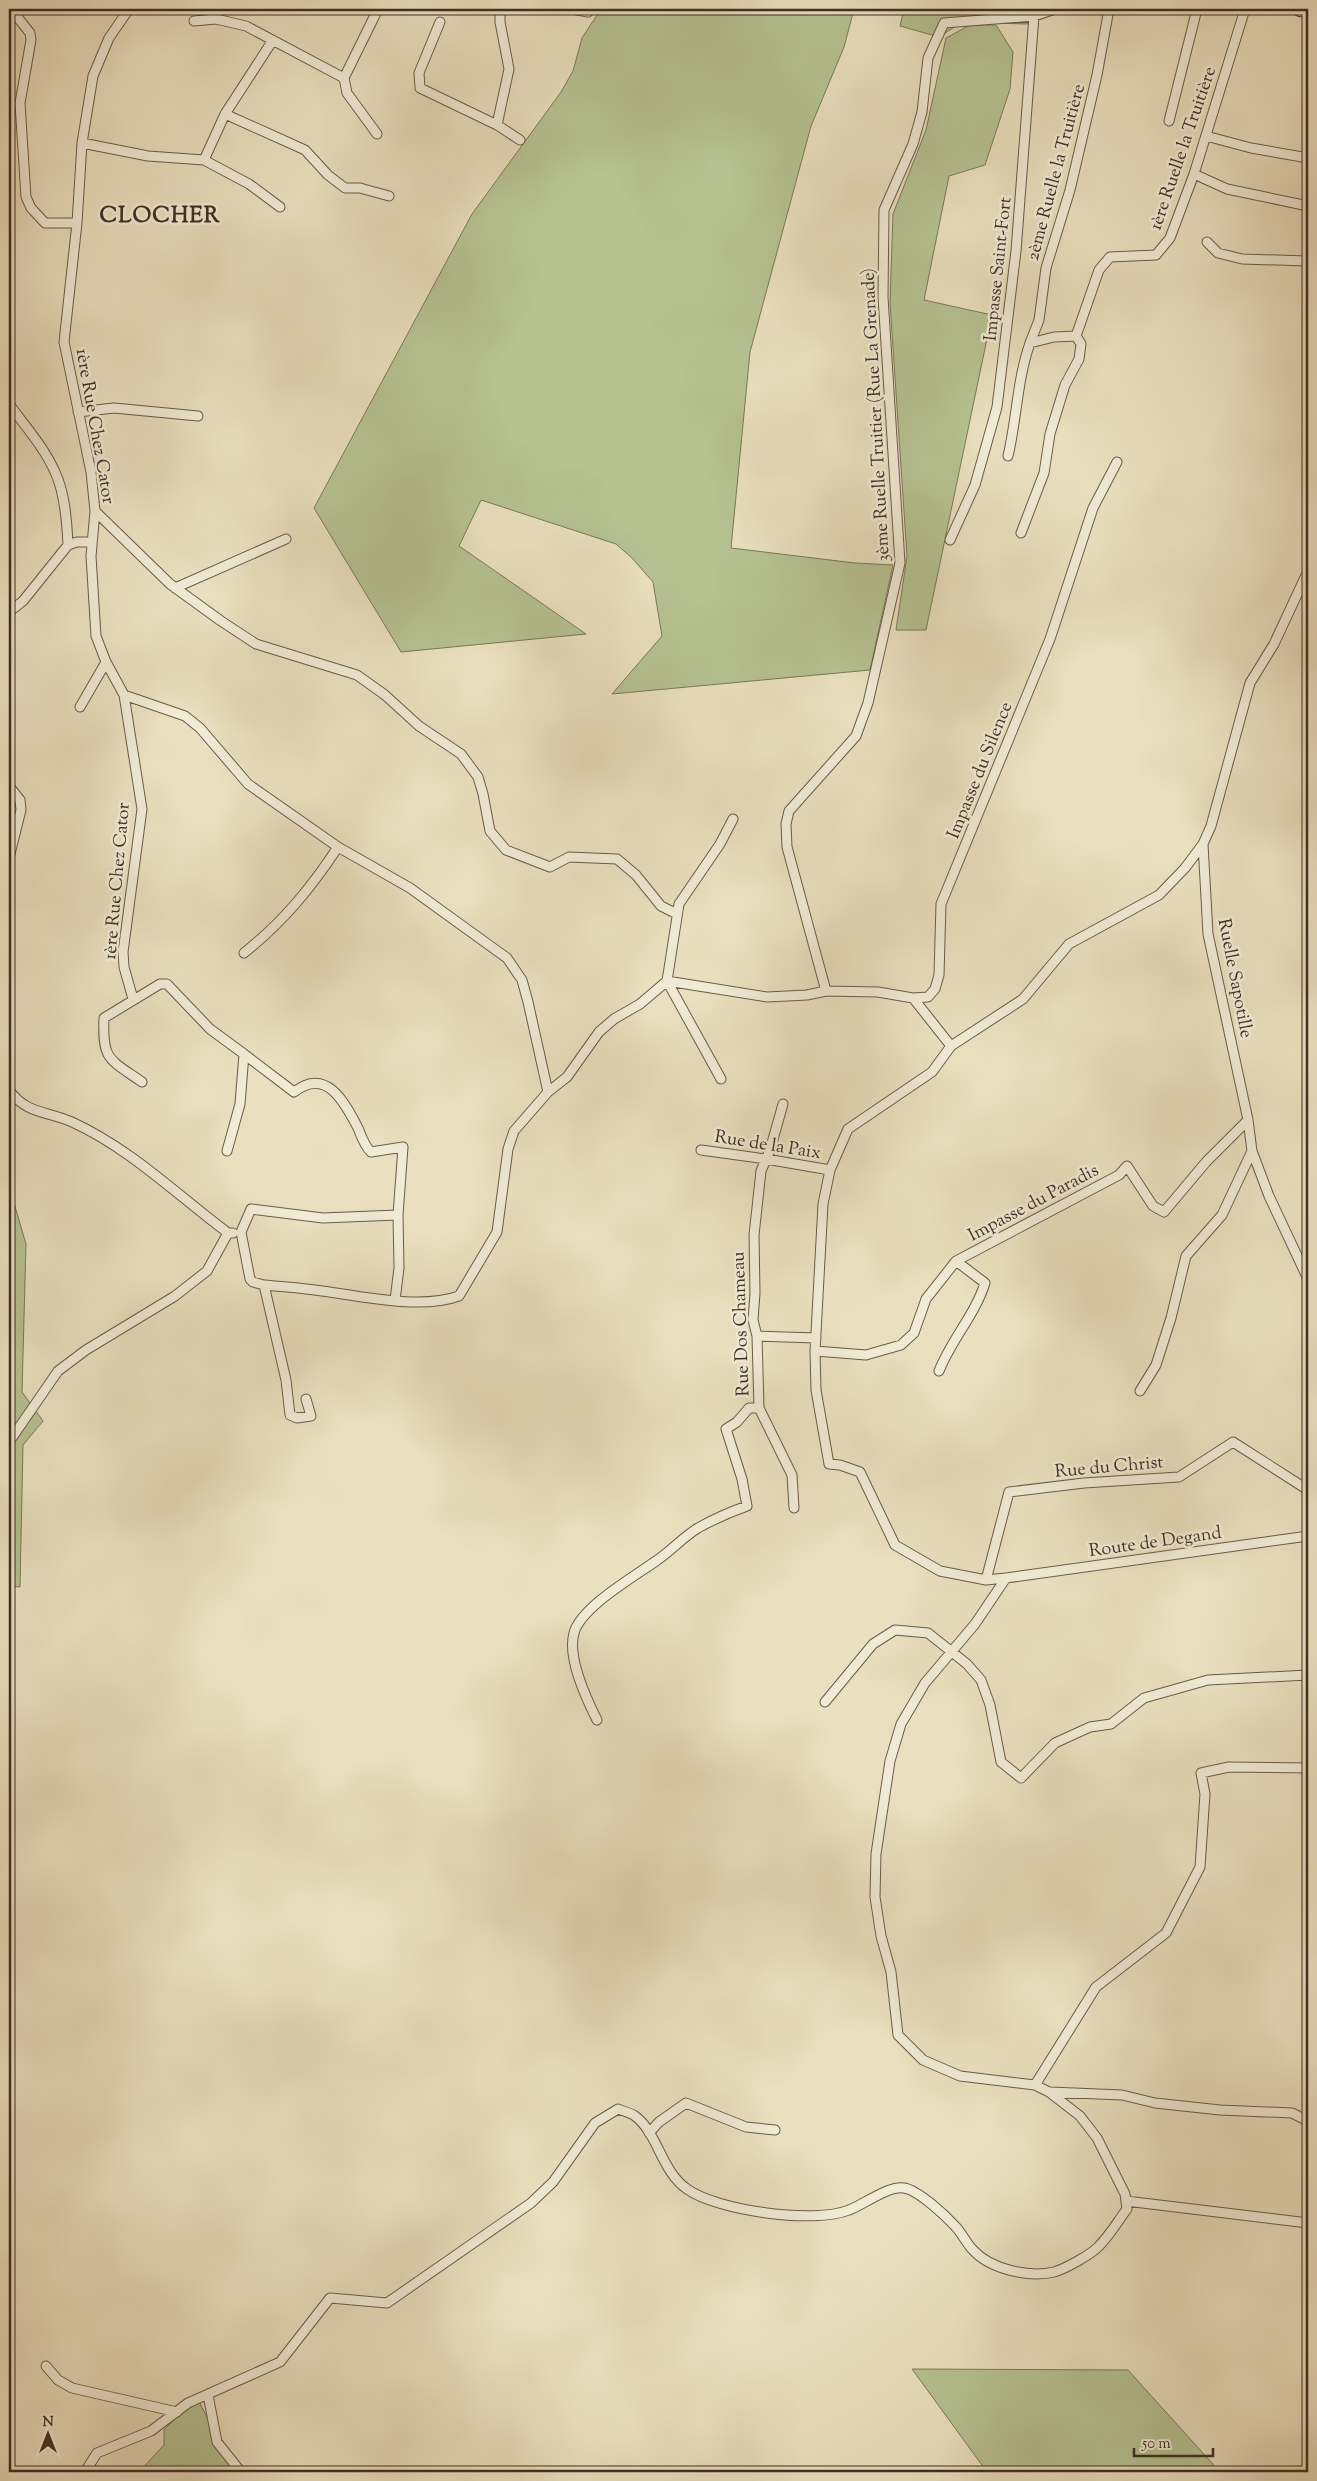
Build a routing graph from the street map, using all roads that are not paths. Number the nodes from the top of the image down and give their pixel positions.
1 (11, 9) edge
2 (129, 9) edge
3 (378, 9) edge
4 (500, 9) edge
5 (572, 9) edge
6 (589, 9) edge
7 (1055, 9) edge
8 (1109, 9) edge
9 (1197, 9) edge
10 (1245, 9) edge
11 (1300, 9) edge
12 (1308, 10) edge
13 (1034, 16) junction
14 (194, 21) dead end
15 (440, 22) dead end
16 (274, 40) junction
17 (344, 78) junction
18 (224, 114) junction
19 (1169, 121) dead end
20 (497, 125) junction
21 (377, 134) dead end
22 (1206, 136) junction
23 (520, 140) dead end
24 (82, 143) junction
25 (1308, 158) edge
26 (204, 160) junction
27 (1194, 174) junction
28 (389, 196) dead end
29 (1308, 206) edge
30 (280, 208) dead end
31 (77, 223) junction
32 (1207, 242) dead end
33 (1308, 262) edge
34 (1076, 336) junction
35 (1030, 343) junction
36 (9, 404) edge
37 (78, 412) junction
38 (198, 416) dead end
39 (1008, 456) dead end
40 (1117, 462) dead end
41 (95, 511) junction
42 (1021, 533) dead end
43 (286, 539) dead end
44 (950, 540) dead end
45 (92, 542) junction
46 (68, 545) junction
47 (1308, 571) edge
48 (175, 588) junction
49 (9, 612) edge
50 (106, 662) junction
51 (124, 695) junction
52 (80, 707) dead end
53 (9, 786) edge
54 (733, 819) dead end
55 (1203, 844) junction
56 (338, 847) junction
57 (9, 858) edge
58 (677, 914) junction
59 (244, 953) dead end
60 (667, 981) junction
61 (826, 990) junction
62 (133, 998) junction
63 (913, 998) junction
64 (951, 1046) junction
65 (244, 1054) junction
66 (721, 1079) dead end
67 (142, 1082) dead end
68 (9, 1090) edge
69 (548, 1092) junction
70 (783, 1104) dead end
71 (1248, 1120) junction
72 (701, 1150) dead end
73 (227, 1151) dead end
74 (1252, 1151) junction
75 (766, 1159) junction
76 (830, 1170) junction
77 (398, 1215) junction
78 (241, 1232) junction
79 (228, 1233) junction
80 (956, 1261) junction
81 (1308, 1279) edge
82 (264, 1285) junction
83 (395, 1300) junction
84 (757, 1336) junction
85 (816, 1338) junction
86 (815, 1351) junction
87 (939, 1371) dead end
88 (1140, 1392) dead end
89 (306, 1399) dead end
90 (758, 1408) junction
91 (9, 1442) edge
92 (1308, 1490) edge
93 (794, 1508) dead end
94 (1308, 1536) edge
95 (1006, 1578) junction
96 (986, 1580) junction
97 (952, 1651) junction
98 (1308, 1674) edge
99 (825, 1702) dead end
100 (597, 1720) dead end
101 (1308, 1768) edge
102 (1035, 2085) junction
103 (1049, 2092) junction
104 (1308, 2121) edge
105 (775, 2130) dead end
106 (649, 2133) junction
107 (1126, 2201) junction
108 (1308, 2223) edge
109 (46, 2366) dead end
110 (208, 2395) junction
111 (176, 2412) junction
112 (85, 2472) edge
113 (241, 2472) edge

1 - 31 street
2 - 24 street, 1ère Rue Chez Cator
3 - 17 street
4 - 20 street
5 - 6 street
7 - 13 street
8 - 35 street, 2ème Ruelle la Truitière
9 - 19 street
10 - 22 street, 1ère Ruelle la Truitière
11 - 12 main road
13 - 44 street, Impasse Saint-Fort
13 - 61 street, 3ème Ruelle Truitier (Rue La Grenade)
14 - 16 street
15 - 20 street
16 - 17 street
16 - 18 street
17 - 21 street
18 - 26 street
18 - 28 street
20 - 23 street
22 - 25 street
22 - 27 street, 1ère Ruelle la Truitière
24 - 26 street
24 - 31 street, 1ère Rue Chez Cator
26 - 30 street
27 - 29 street
27 - 34 street, 1ère Ruelle la Truitière
31 - 37 street, 1ère Rue Chez Cator
32 - 33 street
34 - 35 street
34 - 42 street, 1ère Ruelle la Truitière
35 - 39 street, 2ème Ruelle la Truitière
36 - 46 street
37 - 38 street
37 - 41 street, 1ère Rue Chez Cator
40 - 63 street, Impasse du Silence
41 - 45 street, 1ère Rue Chez Cator
41 - 48 street
43 - 48 street
45 - 46 street
45 - 50 street, 1ère Rue Chez Cator
46 - 49 street
47 - 55 street, Ruelle Sapotille
48 - 58 street
50 - 51 street, 1ère Rue Chez Cator
50 - 52 street
51 - 56 street
51 - 62 street, 1ère Rue Chez Cator
53 - 57 street
54 - 58 street
55 - 64 street
55 - 71 street, Ruelle Sapotille
56 - 59 street
56 - 69 street
58 - 60 street
60 - 61 street, Impasse du Silence
60 - 66 street
60 - 69 street
61 - 63 street, Impasse du Silence
62 - 65 street
62 - 67 street
63 - 64 street
64 - 76 street
65 - 73 street
65 - 77 street
68 - 79 street
69 - 83 street
70 - 75 street, Rue Dos Chameau
71 - 74 street, Ruelle Sapotille
71 - 80 street, Impasse du Paradis
72 - 75 street, Rue de la Paix
74 - 81 street, Ruelle Sapotille
74 - 88 street
75 - 76 street, Rue de la Paix
75 - 84 street, Rue Dos Chameau
76 - 85 street
77 - 78 street
77 - 83 street
78 - 79 street
78 - 82 street
79 - 91 street
80 - 86 street, Impasse du Paradis
80 - 87 street
82 - 83 street
82 - 89 street
84 - 85 street
84 - 90 street, Rue Dos Chameau
85 - 86 street
86 - 96 street, Route de Degand
90 - 93 street, Rue Dos Chameau
90 - 100 street
92 - 96 street, Rue du Christ
94 - 95 street, Route de Degand
95 - 96 street, Route de Degand
95 - 97 street
97 - 98 street
97 - 99 street
97 - 102 street
101 - 102 street
102 - 103 street
103 - 104 street
103 - 107 street
105 - 106 street
106 - 107 street
106 - 110 street
107 - 108 street
109 - 111 street
110 - 111 street
110 - 113 street
111 - 112 street

